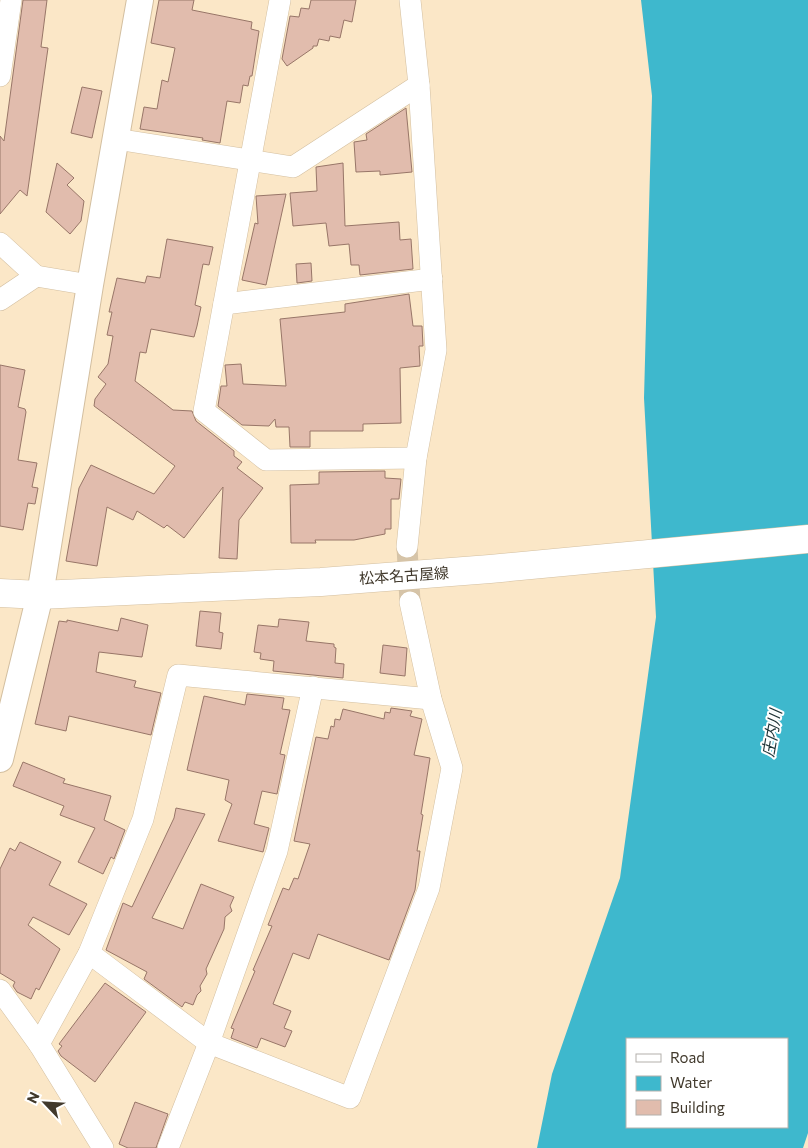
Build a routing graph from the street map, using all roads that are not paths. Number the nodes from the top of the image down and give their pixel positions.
1 (11, 0) edge
2 (140, 0) edge
3 (280, 0) edge
4 (410, 0) edge
5 (0, 69) edge
6 (419, 85) junction
7 (116, 139) junction
8 (250, 161) junction
9 (0, 243) edge
10 (36, 276) junction
11 (432, 279) junction
12 (90, 285) junction
13 (0, 300) edge
14 (224, 304) junction
15 (416, 458) junction
16 (808, 539) edge
17 (406, 547) tunnel mouth
18 (0, 593) edge
19 (40, 595) junction
20 (410, 602) tunnel mouth
21 (313, 686) junction
22 (430, 699) junction
23 (0, 759) edge
24 (89, 953) junction
25 (0, 990) edge
26 (209, 1043) junction
27 (39, 1044) junction
28 (103, 1148) edge
29 (168, 1148) edge

1 - 5 street
2 - 7 street
3 - 8 street
4 - 6 street
6 - 8 street
6 - 11 street
7 - 8 street
7 - 12 street
8 - 14 street
9 - 10 street
10 - 12 street
10 - 13 street
11 - 14 street
11 - 15 street
12 - 19 street
14 - 15 street
15 - 17 street
16 - 19 main road, 松本名古屋線
18 - 19 main road, 松本名古屋線
19 - 23 street
20 - 22 street
21 - 22 street
21 - 24 street
21 - 26 street
22 - 26 street
24 - 26 street
24 - 27 street
25 - 27 street
26 - 29 street
27 - 28 street

